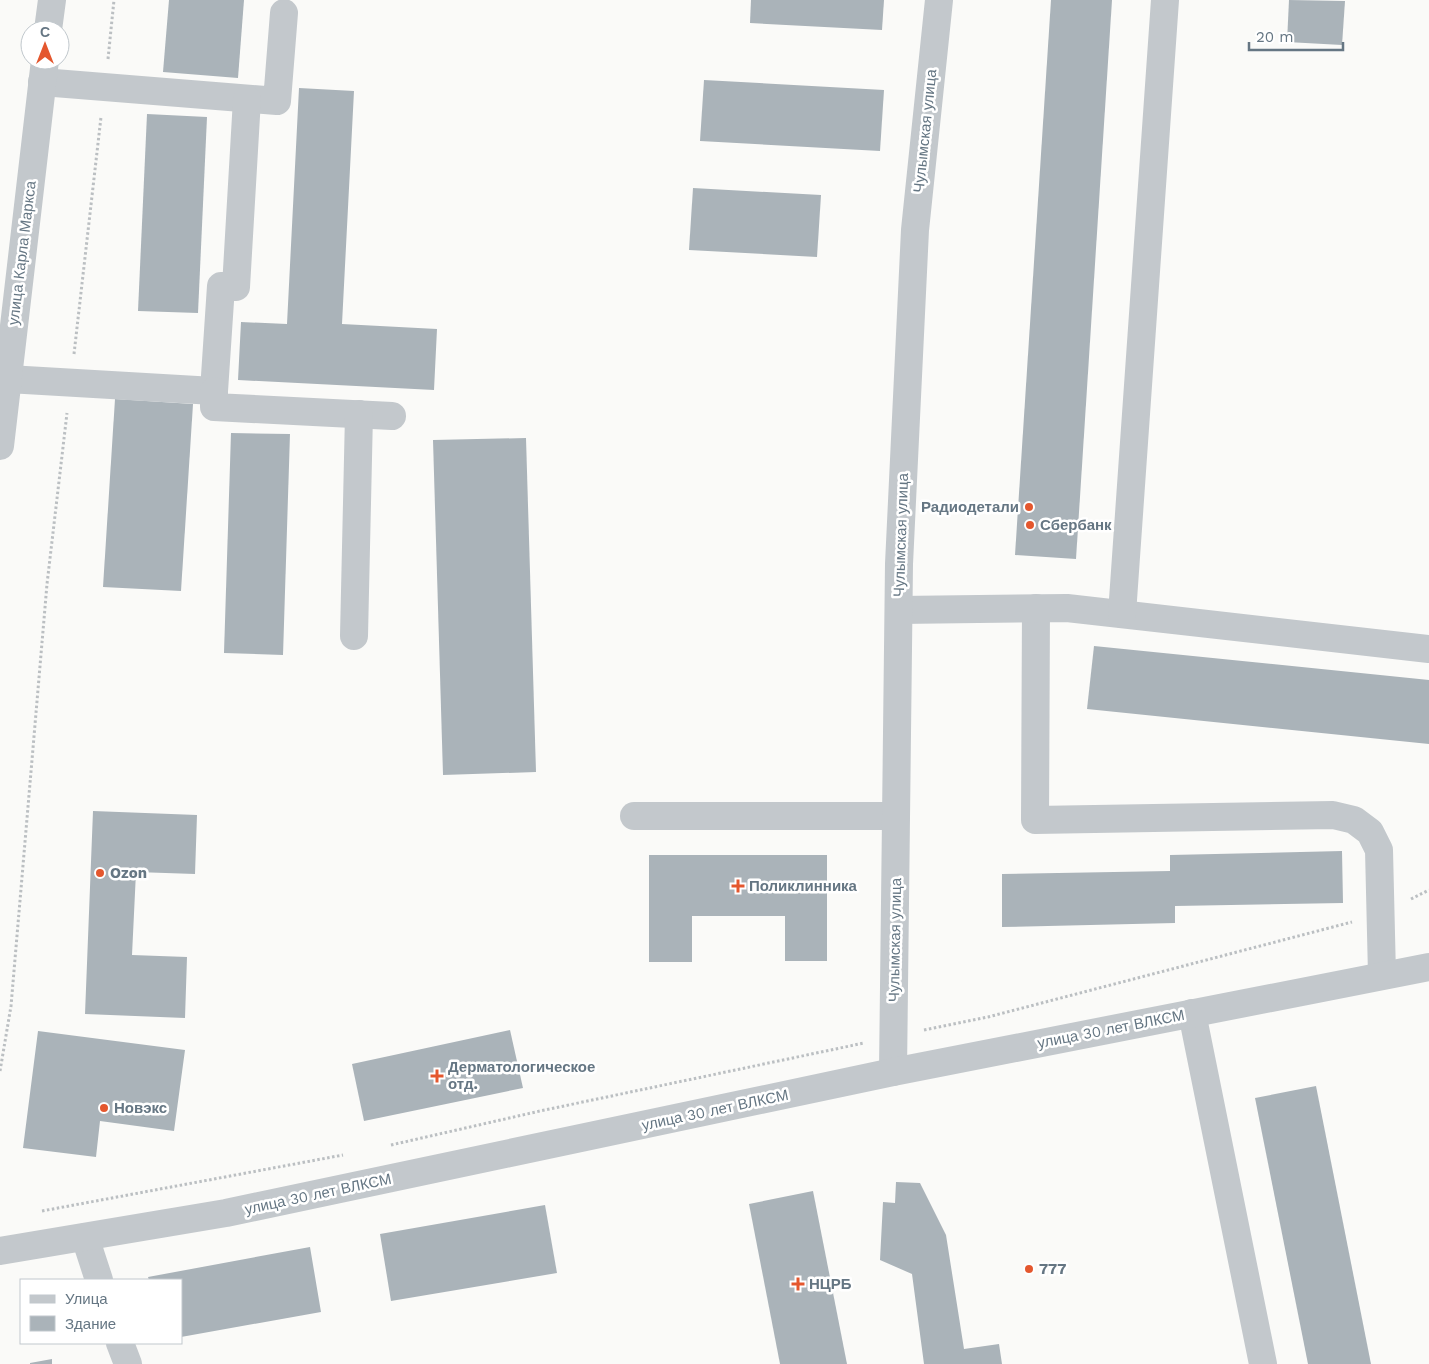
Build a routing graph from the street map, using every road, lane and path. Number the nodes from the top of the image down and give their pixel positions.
1 (52, 0) edge
2 (114, 0) edge
3 (939, 0) edge
4 (1165, 0) edge
5 (284, 13) dead end
6 (49, 20) edge
7 (43, 71) edge
8 (104, 88) junction
9 (247, 99) junction
10 (70, 383) junction
11 (214, 391) junction
12 (4, 396) edge
13 (359, 414) junction
14 (392, 416) dead end
15 (0, 446) edge
16 (1036, 608) junction
17 (898, 610) junction
18 (1122, 614) junction
19 (354, 636) dead end
20 (1429, 648) edge
21 (634, 816) dead end
22 (896, 816) junction
23 (1429, 890) edge
24 (1381, 914) junction
25 (1429, 967) edge
26 (1382, 976) junction
27 (1192, 1013) junction
28 (894, 1036) junction
29 (0, 1071) edge
30 (893, 1072) junction
31 (390, 1145) dead end
32 (352, 1154) dead end
33 (39, 1212) dead end
34 (85, 1237) junction
35 (0, 1251) edge
36 (99, 1279) edge
37 (120, 1344) edge
38 (128, 1364) edge
39 (1263, 1364) edge

1 - 6 street
2 - 8 path
3 - 17 street, Чулымская улица
4 - 18 street
5 - 9 street
7 - 8 street
7 - 12 street, улица Карла Маркса
8 - 9 street
8 - 10 path
9 - 11 street
10 - 11 street
10 - 12 street
10 - 29 path
11 - 13 street
12 - 15 street, улица Карла Маркса
13 - 14 street
13 - 19 street
16 - 17 street
16 - 18 street
16 - 24 street
17 - 22 street, Чулымская улица
18 - 20 street
21 - 22 street
22 - 28 street, Чулымская улица
23 - 24 path
24 - 26 street
24 - 28 path
25 - 26 street, улица 30 лет ВЛКСМ
26 - 27 street, улица 30 лет ВЛКСМ
27 - 30 street, улица 30 лет ВЛКСМ
27 - 39 street
28 - 30 street, Чулымская улица
28 - 31 path
30 - 34 street, улица 30 лет ВЛКСМ
32 - 33 path
34 - 35 street, улица 30 лет ВЛКСМ
34 - 36 street
37 - 38 street

